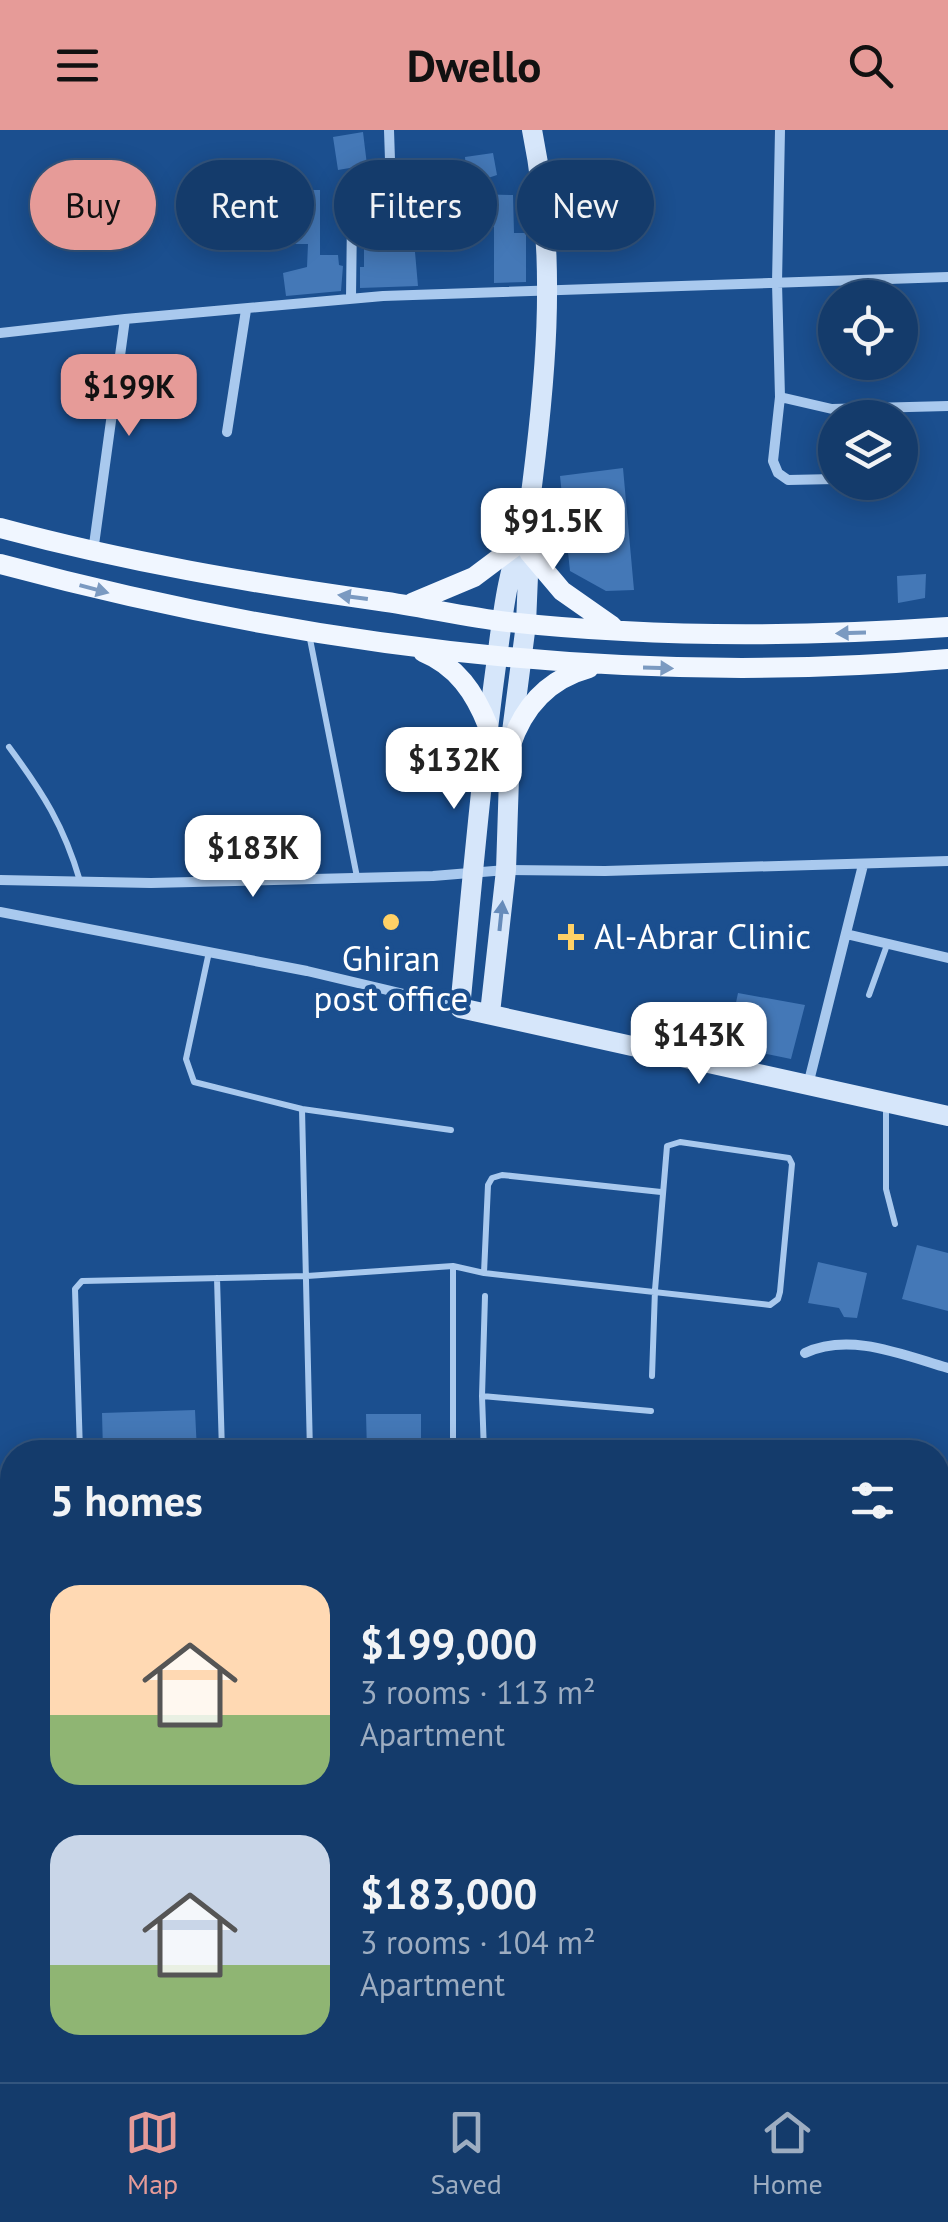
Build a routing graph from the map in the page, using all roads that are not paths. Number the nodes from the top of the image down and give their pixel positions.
1 (390, 130) edge
2 (532, 130) edge
3 (780, 130) edge
4 (948, 278) edge
5 (777, 284) junction
6 (548, 292) junction
7 (351, 298) junction
8 (246, 310) junction
9 (125, 318) junction
10 (0, 333) edge
11 (780, 397) junction
12 (948, 406) edge
13 (227, 432) dead end
14 (818, 479) edge
15 (0, 528) edge
16 (524, 548) junction
17 (93, 553) junction
18 (0, 564) edge
19 (406, 604) junction
20 (502, 622) junction
21 (526, 624) junction
22 (948, 627) edge
23 (618, 630) junction
24 (308, 633) junction
25 (407, 646) junction
26 (498, 655) junction
27 (521, 657) junction
28 (948, 660) edge
29 (604, 666) junction
30 (488, 726) junction
31 (10, 747) dead end
32 (510, 747) junction
33 (948, 861) edge
34 (863, 864) junction
35 (506, 870) junction
36 (474, 871) junction
37 (357, 876) junction
38 (0, 880) edge
39 (80, 882) junction
40 (0, 912) edge
41 (846, 934) junction
42 (888, 944) junction
43 (209, 952) junction
44 (948, 958) edge
45 (869, 994) dead end
46 (460, 1008) junction
47 (490, 1013) junction
48 (808, 1085) junction
49 (886, 1103) junction
50 (302, 1109) junction
51 (948, 1116) edge
52 (451, 1130) dead end
53 (662, 1192) junction
54 (896, 1224) dead end
55 (453, 1266) junction
56 (484, 1273) junction
57 (307, 1276) junction
58 (216, 1278) junction
59 (655, 1290) junction
60 (485, 1296) dead end
61 (805, 1353) dead end
62 (948, 1368) edge
63 (652, 1376) dead end
64 (482, 1396) junction
65 (651, 1411) dead end
66 (80, 1440) edge
67 (222, 1440) edge
68 (310, 1440) edge
69 (453, 1440) edge
70 (484, 1440) edge

1 - 7 street
2 - 6 street
3 - 5 street
4 - 5 street
5 - 6 street
5 - 11 street
6 - 7 street
6 - 16 street
7 - 8 street
8 - 9 street
8 - 13 street
9 - 10 street
9 - 17 street
11 - 12 street
11 - 14 street
15 - 17 main road
16 - 19 main road
16 - 20 street
16 - 21 street
16 - 23 main road
19 -> 17 main road
18 -> 24 main road
19 - 20 main road
20 - 21 main road
20 - 26 street
21 - 23 main road
21 - 27 street
22 -> 23 main road
24 - 25 main road
24 - 37 lane
25 - 26 main road
25 - 30 main road
26 - 27 main road
26 - 30 street
27 - 29 main road
27 - 32 street
29 -> 28 main road
29 - 32 main road
30 - 36 street
31 - 39 lane
32 - 35 street
33 - 34 street
34 - 35 street
34 - 41 street
35 - 36 street
47 -> 35 street
36 - 37 street
36 - 46 street
37 - 39 street
38 - 39 street
40 - 43 street
41 - 42 street
41 - 48 street
42 - 44 street
42 - 45 lane
43 - 46 street
43 - 50 lane
46 - 47 street
47 - 48 street
48 - 49 street
49 - 51 street
49 - 54 lane
50 - 52 lane
50 - 57 lane
53 - 56 lane
53 - 59 lane
53 - 59 lane
55 - 56 lane
55 - 57 lane
55 - 69 lane
56 - 59 lane
57 - 58 lane
57 - 68 lane
58 - 66 lane
58 - 67 lane
59 - 63 lane
60 - 64 lane
61 - 62 street
64 - 65 lane
64 - 70 lane

